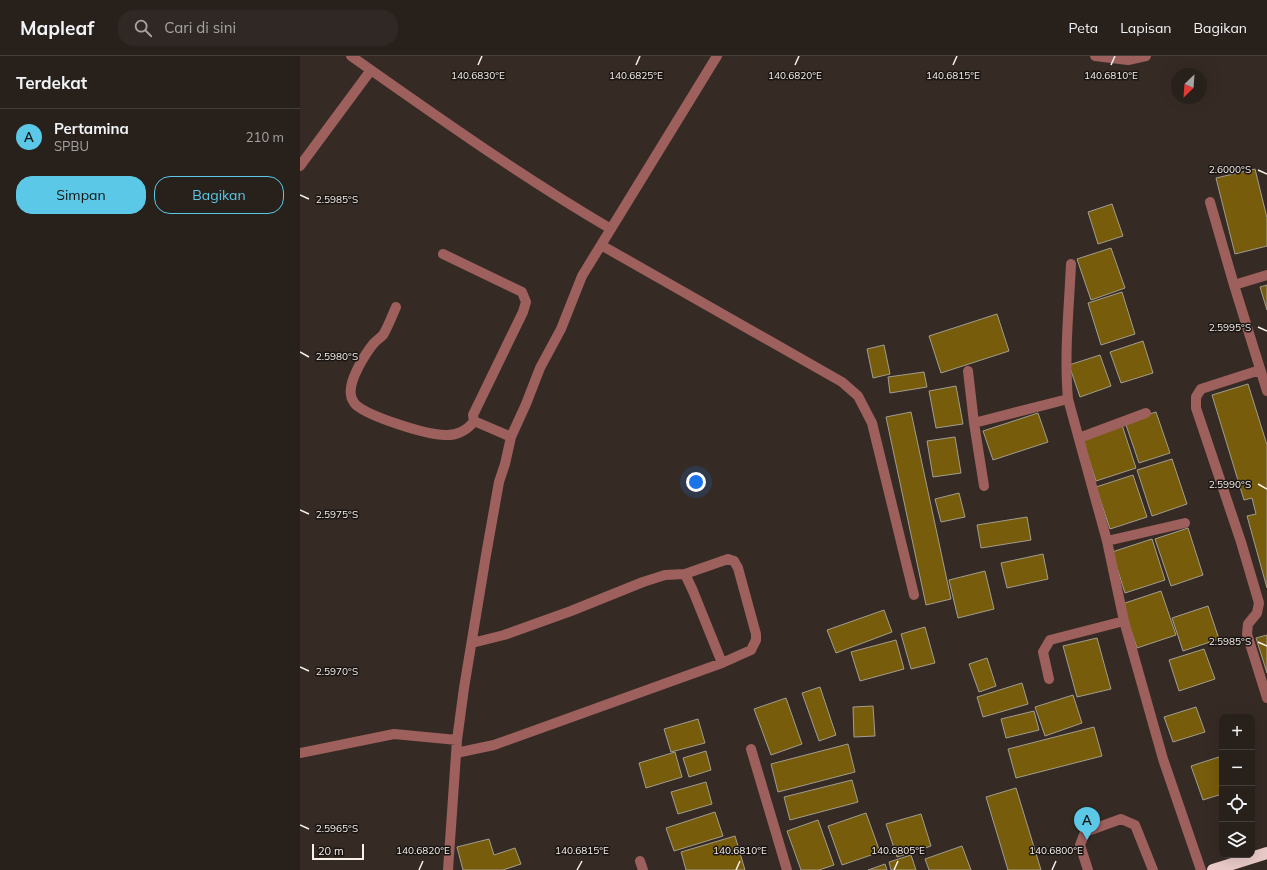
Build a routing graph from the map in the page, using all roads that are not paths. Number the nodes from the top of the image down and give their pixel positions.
1 (351, 56) edge
2 (717, 56) edge
3 (1095, 56) edge
4 (1146, 56) edge
5 (1128, 58) edge
6 (371, 70) junction
7 (300, 166) edge
8 (1210, 202) dead end
9 (611, 229) junction
10 (605, 248) junction
11 (443, 254) dead end
12 (1071, 264) dead end
13 (1267, 275) edge
14 (1234, 285) junction
15 (396, 307) dead end
16 (1260, 370) junction
17 (968, 371) dead end
18 (1267, 391) edge
19 (1068, 399) junction
20 (1146, 413) dead end
21 (474, 421) junction
22 (974, 423) junction
23 (512, 437) junction
24 (1079, 438) junction
25 (984, 486) dead end
26 (1185, 523) dead end
27 (1107, 541) junction
28 (685, 574) junction
29 (914, 595) dead end
30 (1124, 621) junction
31 (472, 643) junction
32 (722, 663) junction
33 (1049, 679) dead end
34 (1267, 698) edge
35 (457, 740) junction
36 (751, 749) dead end
37 (300, 753) edge
38 (456, 754) junction
39 (1267, 853) edge
40 (1228, 868) edge
41 (448, 870) edge
42 (787, 870) edge
43 (1088, 870) edge
44 (1153, 870) edge
45 (1201, 870) edge
46 (1213, 870) edge

1 - 6 street
2 - 9 street
3 - 5 street
4 - 5 street
6 - 7 street
6 - 9 street
8 - 14 street
9 - 10 street
10 - 23 street
10 - 29 street
11 - 21 street
12 - 19 street
13 - 14 street
14 - 16 street
15 - 21 street
16 - 18 street
16 - 34 street
17 - 22 street
19 - 22 street
19 - 24 street
20 - 24 street
21 - 23 street
22 - 25 street
23 - 31 street
24 - 27 street
26 - 27 street
27 - 30 street
28 - 31 street
28 - 32 street
28 - 32 street
30 - 33 street
30 - 45 street
31 - 35 street
32 - 38 street
35 - 37 street
35 - 38 street
36 - 42 street
38 - 41 street
39 - 40 highway
40 - 46 highway
43 - 44 street

